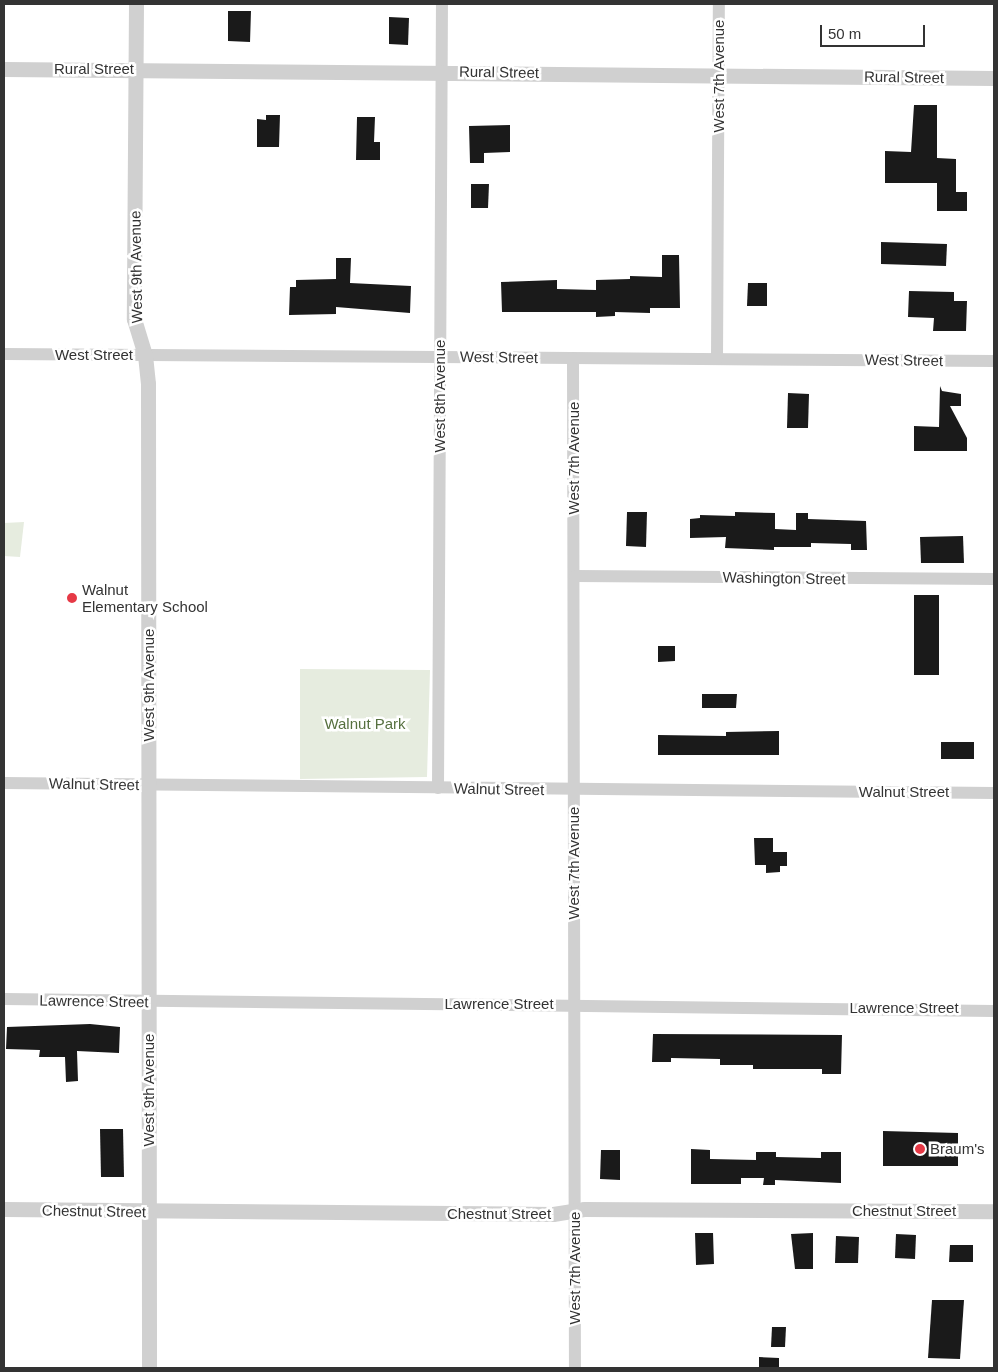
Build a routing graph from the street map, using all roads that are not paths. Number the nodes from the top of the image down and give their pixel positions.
1 (136, 4) edge
2 (442, 4) edge
3 (719, 4) edge
4 (4, 69) edge
5 (136, 69) junction
6 (442, 72) junction
7 (719, 74) junction
8 (994, 78) edge
9 (4, 354) edge
10 (145, 355) junction
11 (440, 357) junction
12 (573, 358) junction
13 (717, 358) junction
14 (994, 361) edge
15 (574, 576) junction
16 (994, 579) edge
17 (4, 783) edge
18 (149, 784) junction
19 (438, 788) junction
20 (574, 790) junction
21 (994, 793) edge
22 (4, 999) edge
23 (149, 1002) junction
24 (574, 1005) junction
25 (994, 1011) edge
26 (4, 1209) edge
27 (575, 1211) junction
28 (994, 1211) edge
29 (150, 1212) junction
30 (149, 1368) edge
31 (575, 1368) edge

1 - 5 street, West 9th Avenue
2 - 6 street, West 8th Avenue
3 - 7 street, West 7th Avenue
4 - 5 street, Rural Street
5 - 6 street, Rural Street
5 - 10 street, West 9th Avenue
6 - 7 street, Rural Street
6 - 11 street, West 8th Avenue
7 - 8 street, Rural Street
7 - 13 street, West 7th Avenue
9 - 10 street, West Street
10 - 11 street, West Street
10 - 18 street, West 9th Avenue
11 - 12 street, West Street
11 - 19 street, West 8th Avenue
12 - 13 street, West Street
12 - 15 street, West 7th Avenue
13 - 14 street, West Street
15 - 16 street, Washington Street
15 - 20 street, West 7th Avenue
17 - 18 street, Walnut Street
18 - 19 street, Walnut Street
18 - 23 street, West 9th Avenue
19 - 20 street, Walnut Street
20 - 21 street, Walnut Street
20 - 24 street, West 7th Avenue
22 - 23 street, Lawrence Street
23 - 24 street, Lawrence Street
23 - 29 street, West 9th Avenue
24 - 25 street, Lawrence Street
24 - 27 street, West 7th Avenue
26 - 29 street, Chestnut Street
27 - 28 street, Chestnut Street
27 - 29 street, Chestnut Street
27 - 31 street, West 7th Avenue
29 - 30 street, West 9th Avenue

